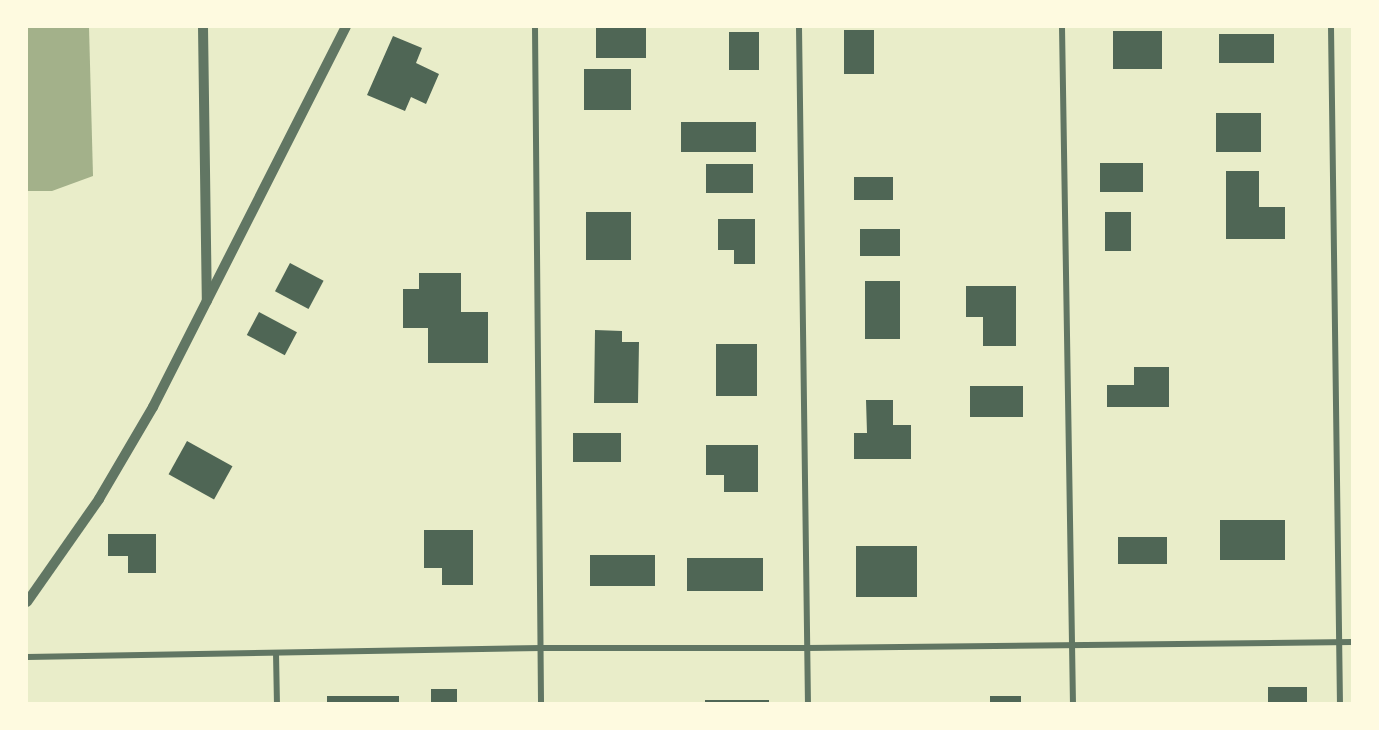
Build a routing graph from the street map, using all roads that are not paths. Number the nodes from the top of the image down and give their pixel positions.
1 (203, 27) edge
2 (346, 27) edge
3 (534, 27) edge
4 (799, 27) edge
5 (1062, 27) edge
6 (1331, 27) edge
7 (207, 304) junction
8 (27, 602) edge
9 (1340, 642) junction
10 (1352, 642) edge
11 (1072, 644) junction
12 (541, 648) junction
13 (807, 648) junction
14 (276, 653) junction
15 (27, 657) edge
16 (277, 703) edge
17 (541, 703) edge
18 (808, 703) edge
19 (1073, 703) edge
20 (1340, 703) edge

1 - 7 street
2 - 7 street
3 - 12 street
4 - 13 street
5 - 11 street
6 - 9 street
7 - 8 street
9 - 10 street
9 - 11 street
9 - 20 street
11 - 13 street
11 - 19 street
12 - 13 street
12 - 14 street
12 - 17 street
13 - 18 street
14 - 15 street
14 - 16 street

